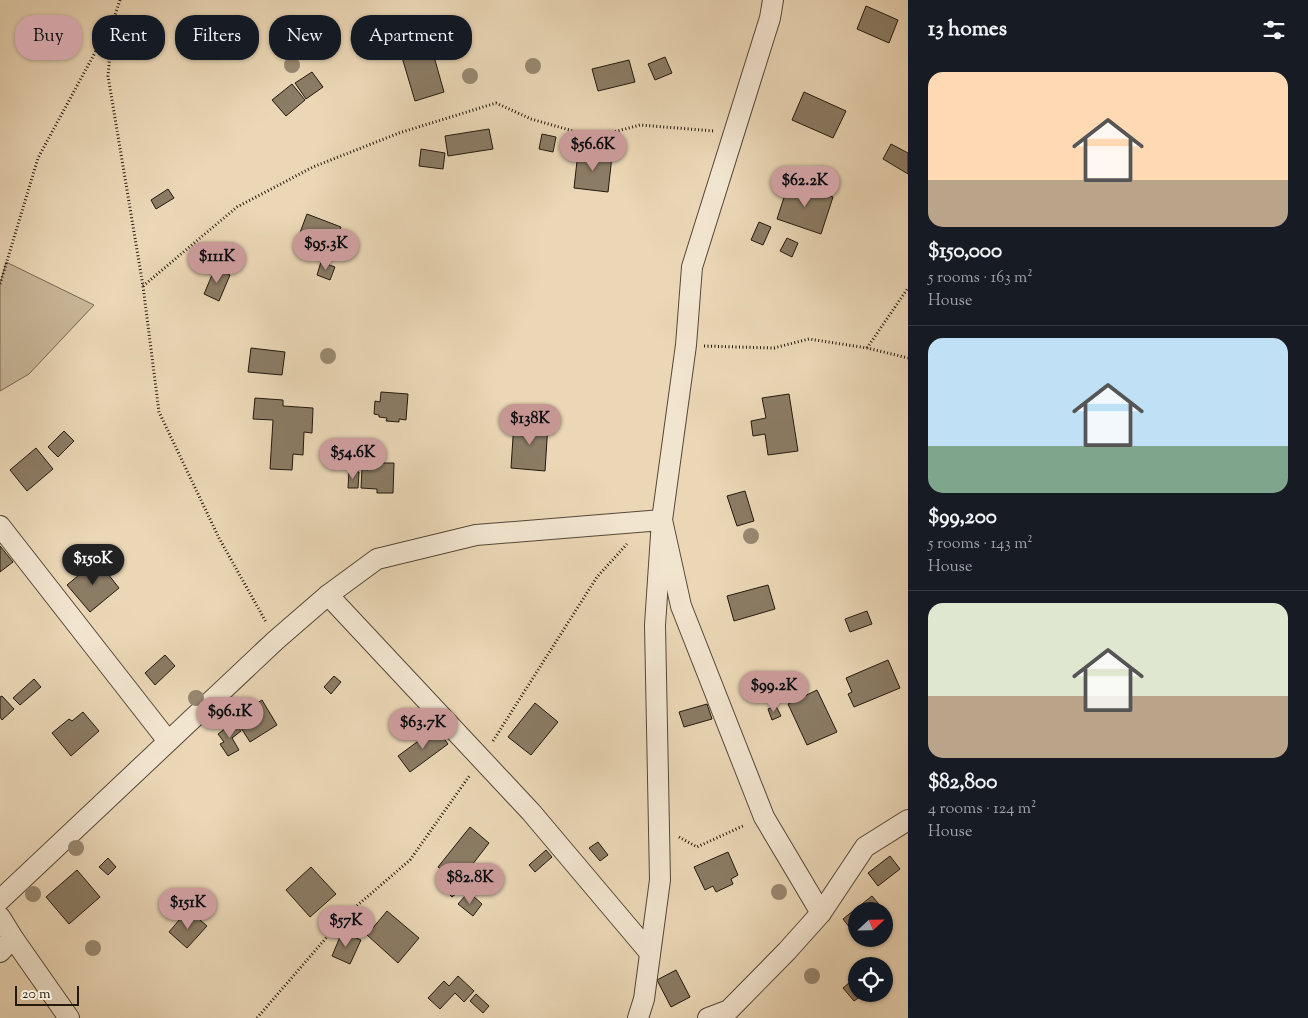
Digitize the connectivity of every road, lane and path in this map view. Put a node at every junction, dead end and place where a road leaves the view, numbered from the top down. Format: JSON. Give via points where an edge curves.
{"nodes":[{"id":1,"x":120,"y":0,"type":"edge"},
{"id":2,"x":773,"y":0,"type":"edge"},
{"id":3,"x":114,"y":15,"type":"edge"},
{"id":4,"x":92,"y":57,"type":"edge"},
{"id":5,"x":109,"y":60,"type":"edge"},
{"id":6,"x":734,"y":132,"type":"junction"},
{"id":7,"x":0,"y":284,"type":"edge"},
{"id":8,"x":143,"y":286,"type":"junction"},
{"id":9,"x":908,"y":288,"type":"edge"},
{"id":10,"x":686,"y":345,"type":"junction"},
{"id":11,"x":867,"y":348,"type":"junction"},
{"id":12,"x":908,"y":358,"type":"edge"},
{"id":13,"x":655,"y":521,"type":"junction"},
{"id":14,"x":0,"y":526,"type":"edge"},
{"id":15,"x":328,"y":595,"type":"junction"},
{"id":16,"x":276,"y":640,"type":"junction"},
{"id":17,"x":168,"y":741,"type":"junction"},
{"id":18,"x":481,"y":759,"type":"junction"},
{"id":19,"x":764,"y":817,"type":"junction"},
{"id":20,"x":658,"y":826,"type":"junction"},
{"id":21,"x":905,"y":828,"type":"edge"},
{"id":22,"x":0,"y":900,"type":"edge"},
{"id":23,"x":821,"y":913,"type":"junction"},
{"id":24,"x":0,"y":917,"type":"edge"},
{"id":25,"x":6,"y":945,"type":"edge"},
{"id":26,"x":650,"y":953,"type":"junction"},
{"id":27,"x":69,"y":1018,"type":"edge"},
{"id":28,"x":257,"y":1018,"type":"edge"},
{"id":29,"x":638,"y":1018,"type":"edge"},
{"id":30,"x":708,"y":1018,"type":"edge"}],
"edges":[{"from":1,"to":3,"type":"path"},
{"from":2,"to":6,"type":"street"},
{"from":4,"to":7,"type":"path","via":[[38,158]]},
{"from":5,"to":8,"type":"path","via":[[108,76]]},
{"from":6,"to":8,"type":"path","via":[[640,125],[594,137],[531,119],[496,103],[399,134],[313,167],[237,207]]},
{"from":6,"to":10,"type":"street","via":[[692,268]]},
{"from":8,"to":16,"type":"path","via":[[159,412],[219,538]]},
{"from":9,"to":11,"type":"path"},
{"from":10,"to":11,"type":"path","via":[[774,348],[809,339]]},
{"from":10,"to":13,"type":"street"},
{"from":11,"to":12,"type":"path"},
{"from":13,"to":15,"type":"street","via":[[476,536],[377,559]]},
{"from":13,"to":18,"type":"path","via":[[597,577]]},
{"from":13,"to":19,"type":"street","via":[[681,606]]},
{"from":13,"to":20,"type":"street"},
{"from":14,"to":17,"type":"street"},
{"from":15,"to":16,"type":"street"},
{"from":15,"to":18,"type":"street"},
{"from":16,"to":17,"type":"street"},
{"from":17,"to":22,"type":"street"},
{"from":18,"to":26,"type":"street","via":[[531,812]]},
{"from":18,"to":28,"type":"path","via":[[410,860],[345,916]]},
{"from":19,"to":20,"type":"path","via":[[697,847]]},
{"from":19,"to":23,"type":"street"},
{"from":20,"to":26,"type":"street","via":[[660,880]]},
{"from":21,"to":23,"type":"street","via":[[865,847]]},
{"from":23,"to":30,"type":"street","via":[[729,1010]]},
{"from":24,"to":25,"type":"street"},
{"from":25,"to":27,"type":"street"},
{"from":26,"to":29,"type":"street"}]}
